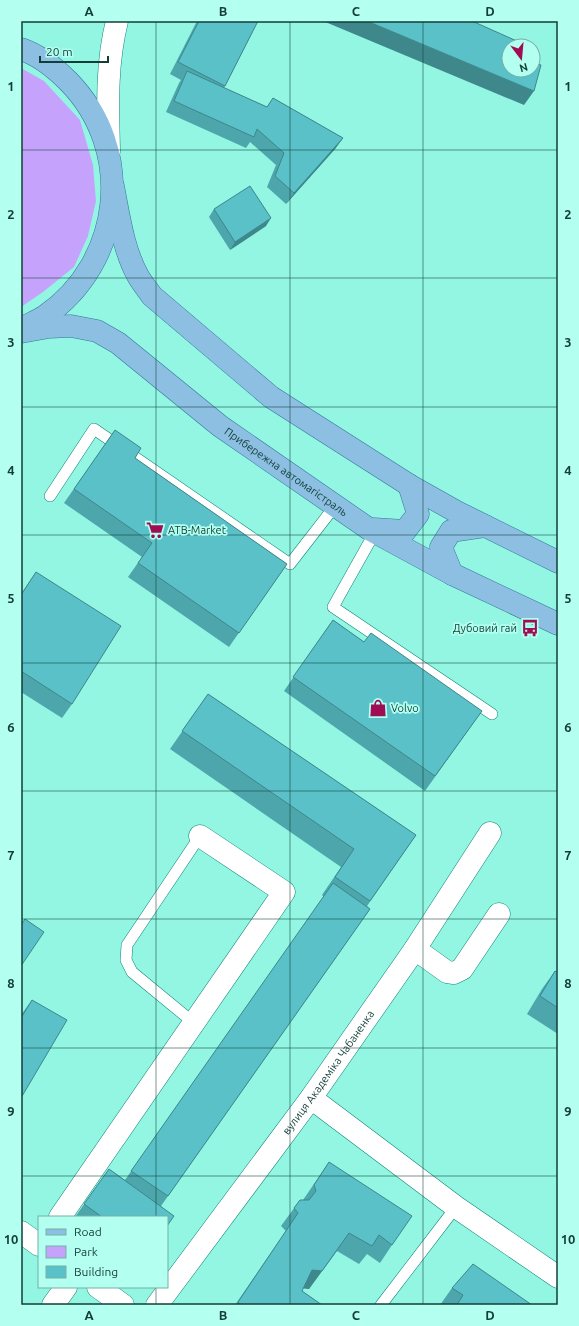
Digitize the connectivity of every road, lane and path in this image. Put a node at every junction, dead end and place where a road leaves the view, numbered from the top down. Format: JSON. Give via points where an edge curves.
{"nodes":[{"id":1,"x":117,"y":21,"type":"edge"},
{"id":2,"x":21,"y":49,"type":"edge"},
{"id":3,"x":108,"y":152,"type":"junction"},
{"id":4,"x":113,"y":186,"type":"junction"},
{"id":5,"x":21,"y":328,"type":"edge"},
{"id":6,"x":21,"y":332,"type":"edge"},
{"id":7,"x":409,"y":485,"type":"junction"},
{"id":8,"x":50,"y":496,"type":"dead end"},
{"id":9,"x":335,"y":506,"type":"junction"},
{"id":10,"x":486,"y":526,"type":"junction"},
{"id":11,"x":372,"y":531,"type":"junction"},
{"id":12,"x":558,"y":562,"type":"edge"},
{"id":13,"x":452,"y":574,"type":"junction"},
{"id":14,"x":558,"y":624,"type":"edge"},
{"id":15,"x":492,"y":714,"type":"dead end"},
{"id":16,"x":490,"y":833,"type":"dead end"},
{"id":17,"x":200,"y":836,"type":"joint"},
{"id":18,"x":499,"y":914,"type":"dead end"},
{"id":19,"x":415,"y":949,"type":"junction"},
{"id":20,"x":194,"y":1023,"type":"junction"},
{"id":21,"x":311,"y":1098,"type":"junction"},
{"id":22,"x":456,"y":1208,"type":"junction"},
{"id":23,"x":61,"y":1216,"type":"edge"},
{"id":24,"x":21,"y":1232,"type":"edge"},
{"id":25,"x":38,"y":1244,"type":"edge"},
{"id":26,"x":558,"y":1277,"type":"edge"},
{"id":27,"x":65,"y":1288,"type":"edge"},
{"id":28,"x":99,"y":1288,"type":"edge"},
{"id":29,"x":53,"y":1305,"type":"edge"},
{"id":30,"x":123,"y":1305,"type":"edge"},
{"id":31,"x":157,"y":1305,"type":"edge"},
{"id":32,"x":381,"y":1305,"type":"edge"}],
"edges":[{"from":1,"to":3,"type":"street","via":[[111,44],[108,75]]},
{"from":2,"to":3,"type":"main road","via":[[55,68],[79,92],[97,120]]},
{"from":3,"to":4,"type":"main road"},
{"from":4,"to":5,"type":"main road","via":[[109,224],[95,260],[73,292],[44,317]]},
{"from":4,"to":7,"type":"main road","via":[[128,252],[138,275],[152,296],[271,397]]},
{"from":6,"to":9,"type":"main road","name":"Прибережна автомагістраль","via":[[71,326],[97,331],[118,343],[220,426]]},
{"from":7,"to":10,"type":"main road"},
{"from":7,"to":11,"type":"main road","via":[[418,514],[405,531]]},
{"from":8,"to":9,"type":"lane","via":[[94,428],[290,564]]},
{"from":9,"to":11,"type":"main road","name":"Прибережна автомагістраль"},
{"from":10,"to":12,"type":"main road"},
{"from":10,"to":13,"type":"main road","via":[[451,531],[441,547]]},
{"from":11,"to":13,"type":"main road","name":"Прибережна автомагістраль"},
{"from":11,"to":15,"type":"lane","via":[[333,607]]},
{"from":13,"to":14,"type":"main road","name":"Прибережна автомагістраль"},
{"from":16,"to":19,"type":"street","name":"вулиця Академіка Чабаненка"},
{"from":17,"to":20,"type":"lane","via":[[127,945],[126,960],[132,972]]},
{"from":17,"to":20,"type":"street","via":[[284,892]]},
{"from":18,"to":19,"type":"street","via":[[462,969],[454,973],[447,972]]},
{"from":19,"to":21,"type":"street","name":"вулиця Академіка Чабаненка"},
{"from":20,"to":23,"type":"street"},
{"from":21,"to":22,"type":"street"},
{"from":21,"to":31,"type":"street","name":"вулиця Академіка Чабаненка"},
{"from":22,"to":26,"type":"street"},
{"from":22,"to":32,"type":"lane"},
{"from":24,"to":25,"type":"street"},
{"from":27,"to":29,"type":"street"},
{"from":28,"to":30,"type":"street"}]}
